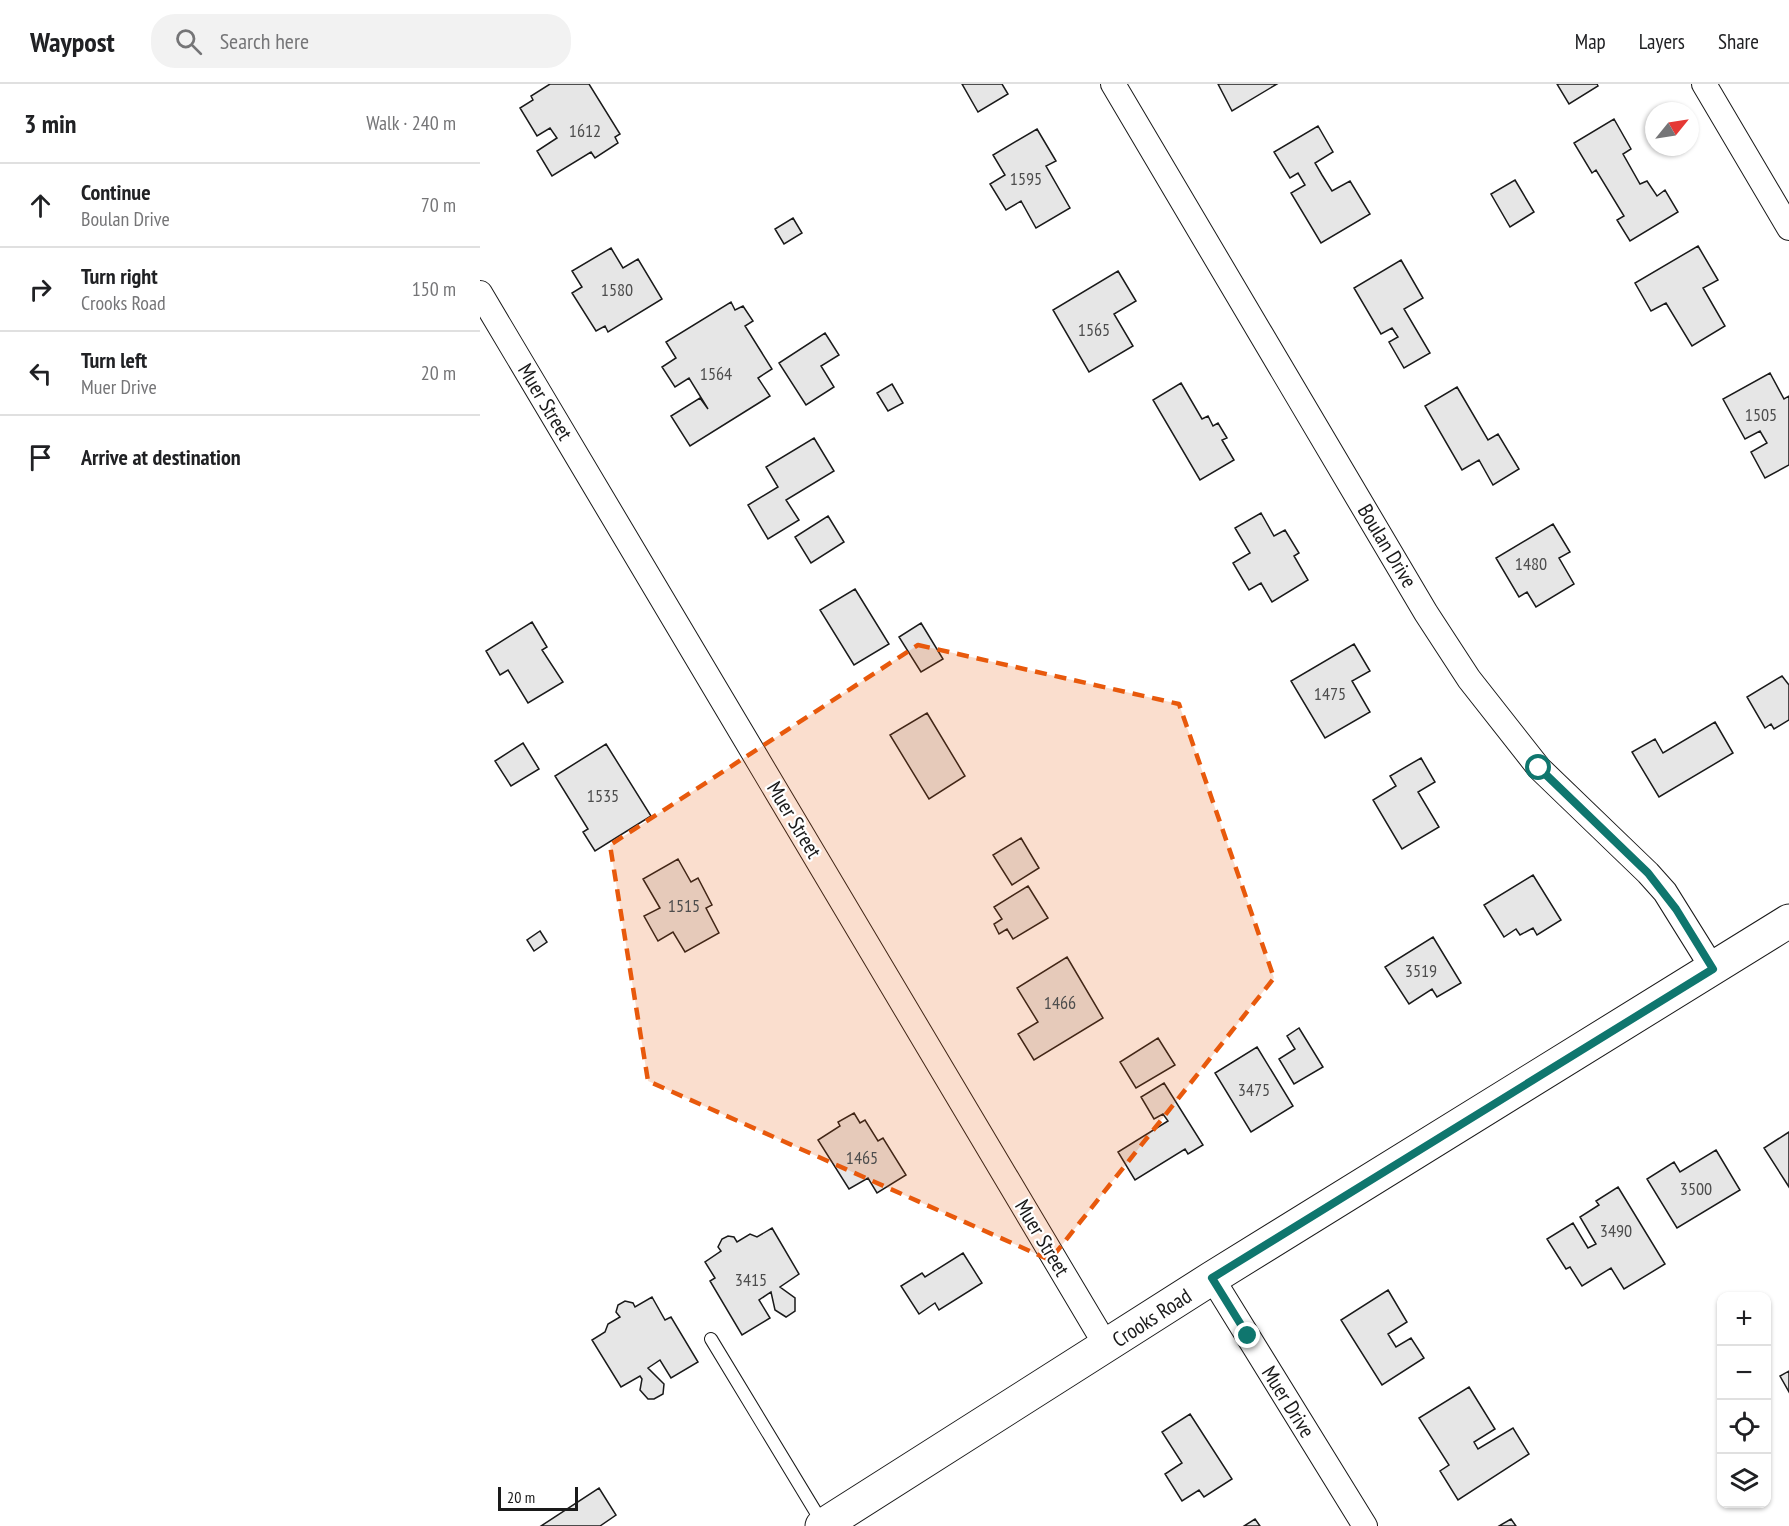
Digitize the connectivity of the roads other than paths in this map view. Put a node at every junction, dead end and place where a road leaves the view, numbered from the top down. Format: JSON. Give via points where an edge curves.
{"nodes":[{"id":1,"x":1113,"y":84,"type":"edge"},
{"id":2,"x":1704,"y":84,"type":"edge"},
{"id":3,"x":1789,"y":228,"type":"edge"},
{"id":4,"x":480,"y":293,"type":"edge"},
{"id":5,"x":1789,"y":921,"type":"edge"},
{"id":6,"x":1713,"y":969,"type":"junction"},
{"id":7,"x":1212,"y":1278,"type":"junction"},
{"id":8,"x":711,"y":1339,"type":"dead end"},
{"id":9,"x":1107,"y":1347,"type":"junction"},
{"id":10,"x":823,"y":1525,"type":"edge"},
{"id":11,"x":1365,"y":1526,"type":"edge"}],
"edges":[{"from":1,"to":6,"type":"street","name":"Boulan Drive","via":[[1420,603],[1469,679],[1539,768],[1648,873],[1676,909]]},
{"from":2,"to":3,"type":"street"},
{"from":4,"to":9,"type":"street","name":"Muer Street"},
{"from":5,"to":6,"type":"main road","name":"Crooks Road"},
{"from":6,"to":7,"type":"main road","name":"Crooks Road"},
{"from":7,"to":9,"type":"main road","name":"Crooks Road"},
{"from":7,"to":11,"type":"street","name":"Muer Drive"},
{"from":8,"to":10,"type":"lane"},
{"from":9,"to":10,"type":"main road","name":"Crooks Road"}]}
